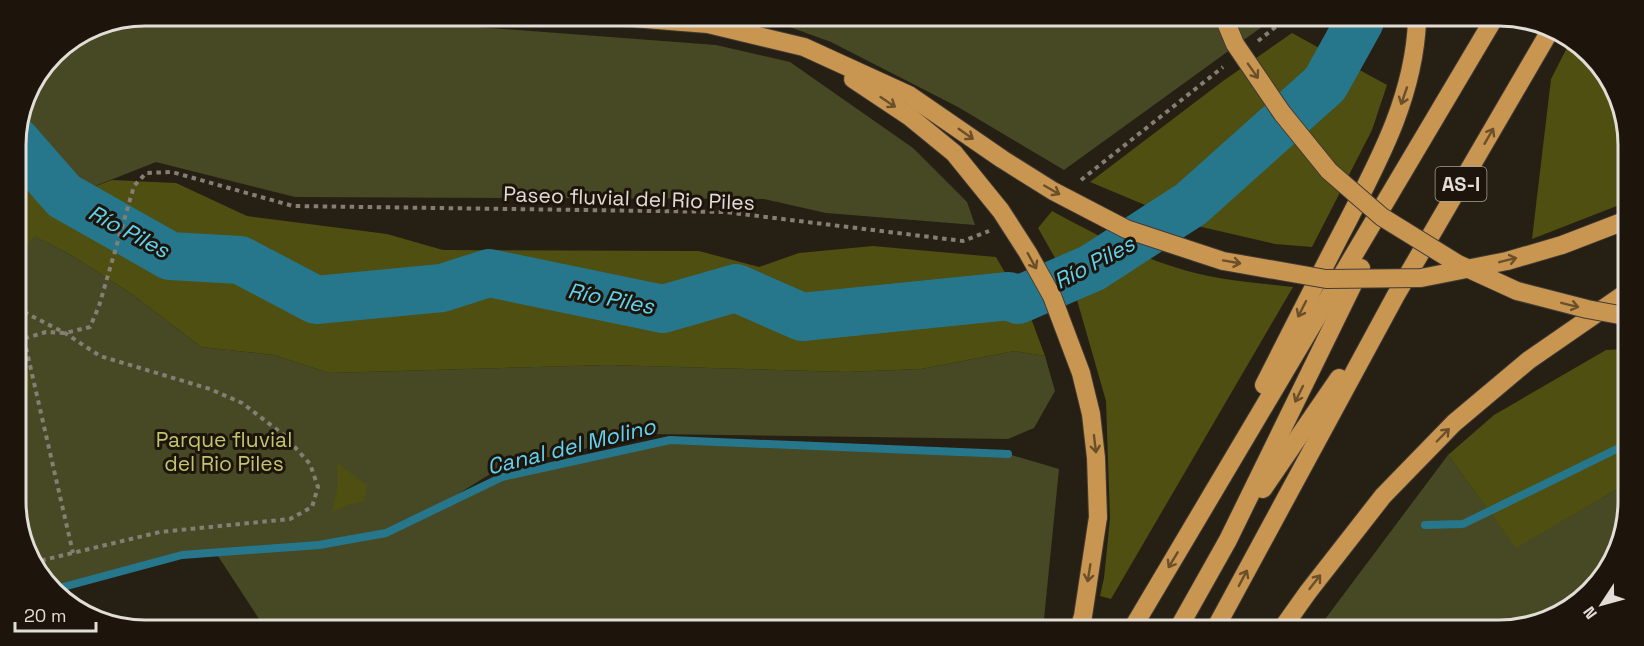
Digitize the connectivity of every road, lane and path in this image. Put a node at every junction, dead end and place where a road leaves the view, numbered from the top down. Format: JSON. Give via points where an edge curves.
{"nodes":[{"id":1,"x":716,"y":26,"type":"edge"},
{"id":2,"x":1228,"y":26,"type":"edge"},
{"id":3,"x":1276,"y":26,"type":"edge"},
{"id":4,"x":1490,"y":26,"type":"edge"},
{"id":5,"x":1416,"y":30,"type":"edge"},
{"id":6,"x":1547,"y":36,"type":"edge"},
{"id":7,"x":1255,"y":42,"type":"dead end"},
{"id":8,"x":804,"y":47,"type":"junction"},
{"id":9,"x":1228,"y":64,"type":"dead end"},
{"id":10,"x":1426,"y":134,"type":"junction"},
{"id":11,"x":1077,"y":183,"type":"dead end"},
{"id":12,"x":1618,"y":223,"type":"edge"},
{"id":13,"x":993,"y":230,"type":"dead end"},
{"id":14,"x":1396,"y":296,"type":"junction"},
{"id":15,"x":1618,"y":299,"type":"edge"},
{"id":16,"x":26,"y":313,"type":"edge"},
{"id":17,"x":1618,"y":315,"type":"edge"},
{"id":18,"x":65,"y":333,"type":"junction"},
{"id":19,"x":26,"y":338,"type":"edge"},
{"id":20,"x":26,"y":348,"type":"edge"},
{"id":21,"x":1202,"y":509,"type":"junction"},
{"id":22,"x":1228,"y":540,"type":"junction"},
{"id":23,"x":73,"y":553,"type":"junction"},
{"id":24,"x":42,"y":560,"type":"edge"},
{"id":25,"x":1082,"y":620,"type":"edge"},
{"id":26,"x":1137,"y":620,"type":"edge"},
{"id":27,"x":1183,"y":620,"type":"edge"},
{"id":28,"x":1220,"y":620,"type":"edge"},
{"id":29,"x":1288,"y":620,"type":"edge"}],
"edges":[{"from":1,"to":8,"type":"highway"},
{"from":2,"to":17,"type":"highway","one_way":true,"bridge":true,"via":[[1235,44],[1282,113],[1322,163],[1382,217],[1458,264],[1517,291]]},
{"from":3,"to":7,"type":"path"},
{"from":4,"to":10,"type":"highway"},
{"from":5,"to":21,"type":"highway","one_way":true,"via":[[1407,87],[1386,147]]},
{"from":14,"to":6,"type":"highway","number":"AS-I","one_way":true},
{"from":8,"to":12,"type":"highway","one_way":true,"bridge":true,"via":[[909,95],[1053,191],[1126,229],[1223,261],[1326,279],[1421,278],[1518,258]]},
{"from":8,"to":25,"type":"highway","one_way":true,"bridge":true,"via":[[910,117],[954,153],[1001,211],[1052,296],[1081,373],[1096,458],[1098,517]]},
{"from":9,"to":11,"type":"path"},
{"from":10,"to":21,"type":"highway"},
{"from":10,"to":22,"type":"highway","one_way":true},
{"from":13,"to":18,"type":"path","name":"Paseo fluvial del Rio Piles","via":[[963,241],[725,212],[293,206],[172,172],[146,173],[134,186],[90,327]]},
{"from":14,"to":22,"type":"highway"},
{"from":28,"to":14,"type":"highway","one_way":true},
{"from":29,"to":15,"type":"highway","one_way":true,"via":[[1383,496],[1454,423],[1529,360]]},
{"from":16,"to":18,"type":"path"},
{"from":18,"to":19,"type":"path","name":"Paseo fluvial del Rio Piles","via":[[46,332]]},
{"from":18,"to":23,"type":"path","via":[[100,356],[243,403],[284,435],[310,464],[318,487],[312,507],[290,519],[160,532]]},
{"from":20,"to":23,"type":"path"},
{"from":21,"to":26,"type":"highway","one_way":true},
{"from":22,"to":27,"type":"highway"},
{"from":23,"to":24,"type":"path"}]}
